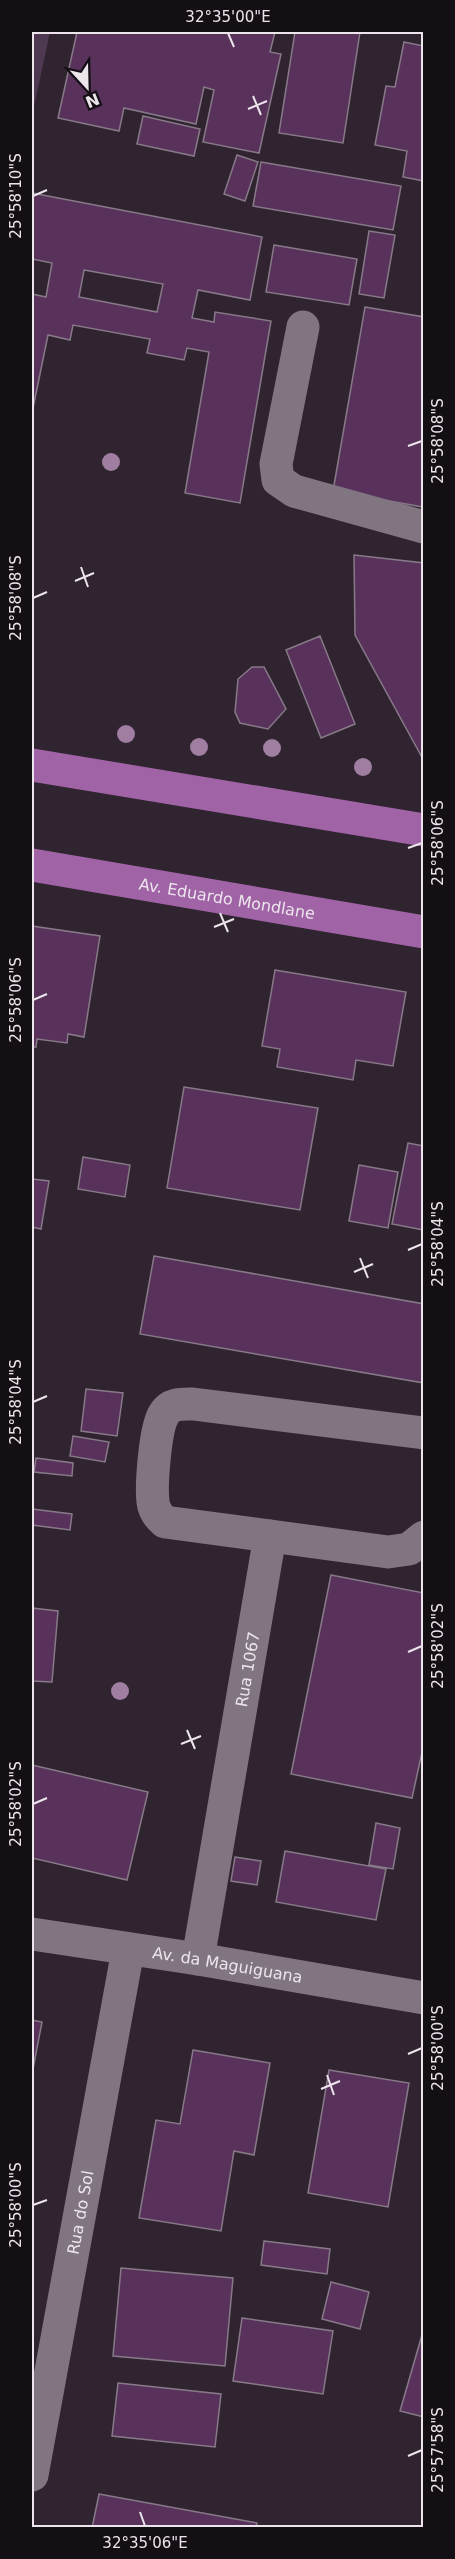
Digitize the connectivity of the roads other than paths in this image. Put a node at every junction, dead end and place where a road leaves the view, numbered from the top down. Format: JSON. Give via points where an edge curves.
{"nodes":[{"id":1,"x":303,"y":327,"type":"dead end"},
{"id":2,"x":423,"y":527,"type":"edge"},
{"id":3,"x":32,"y":765,"type":"edge"},
{"id":4,"x":423,"y":830,"type":"edge"},
{"id":5,"x":32,"y":865,"type":"edge"},
{"id":6,"x":423,"y":932,"type":"edge"},
{"id":7,"x":423,"y":1432,"type":"edge"},
{"id":8,"x":270,"y":1536,"type":"junction"},
{"id":9,"x":423,"y":1537,"type":"edge"},
{"id":10,"x":32,"y":1934,"type":"edge"},
{"id":11,"x":128,"y":1950,"type":"junction"},
{"id":12,"x":198,"y":1959,"type":"junction"},
{"id":13,"x":423,"y":1998,"type":"edge"},
{"id":14,"x":32,"y":2475,"type":"edge"}],
"edges":[{"from":1,"to":2,"type":"street","via":[[276,464],[278,480],[294,491]]},
{"from":3,"to":4,"type":"main road"},
{"from":5,"to":6,"type":"main road","name":"Av. Eduardo Mondlane"},
{"from":7,"to":8,"type":"street","via":[[193,1404],[176,1404],[164,1412],[157,1432],[153,1504],[158,1516],[165,1522]]},
{"from":8,"to":9,"type":"street","via":[[388,1552],[409,1549]]},
{"from":8,"to":12,"type":"street","name":"Rua 1067"},
{"from":10,"to":11,"type":"street","name":"Av. da Maguiguana"},
{"from":11,"to":12,"type":"street","name":"Av. da Maguiguana"},
{"from":11,"to":14,"type":"street","name":"Rua do Sol"},
{"from":12,"to":13,"type":"street","name":"Av. da Maguiguana"}]}
